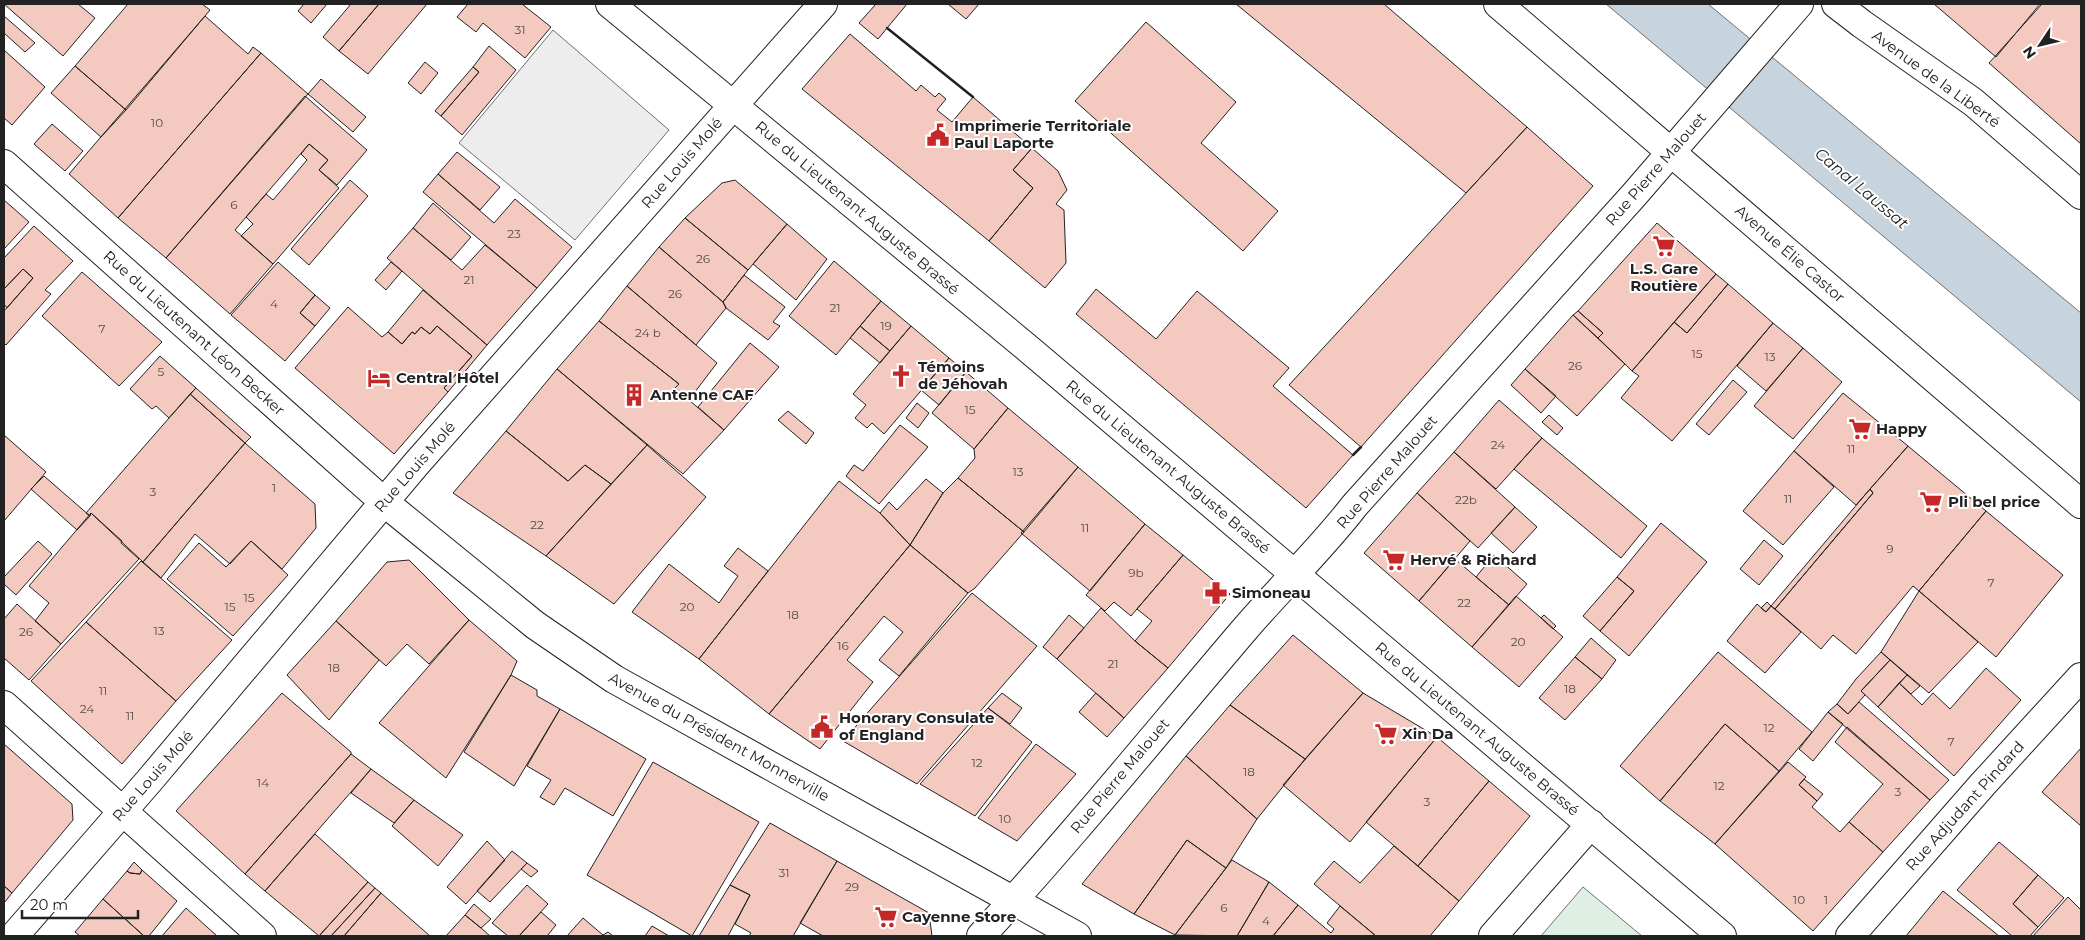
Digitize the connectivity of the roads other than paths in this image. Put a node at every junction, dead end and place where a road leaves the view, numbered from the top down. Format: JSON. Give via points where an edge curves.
{"nodes":[{"id":1,"x":610,"y":4,"type":"edge"},
{"id":2,"x":823,"y":4,"type":"edge"},
{"id":3,"x":1498,"y":4,"type":"edge"},
{"id":4,"x":1836,"y":4,"type":"edge"},
{"id":5,"x":1797,"y":6,"type":"edge"},
{"id":6,"x":733,"y":105,"type":"junction"},
{"id":7,"x":1672,"y":152,"type":"junction"},
{"id":8,"x":4,"y":164,"type":"edge"},
{"id":9,"x":2081,"y":195,"type":"edge"},
{"id":10,"x":384,"y":502,"type":"junction"},
{"id":11,"x":2081,"y":504,"type":"edge"},
{"id":12,"x":1294,"y":575,"type":"junction"},
{"id":13,"x":2081,"y":677,"type":"edge"},
{"id":14,"x":4,"y":705,"type":"edge"},
{"id":15,"x":122,"y":811,"type":"junction"},
{"id":16,"x":1591,"y":824,"type":"junction"},
{"id":17,"x":1014,"y":900,"type":"junction"},
{"id":18,"x":14,"y":936,"type":"edge"},
{"id":19,"x":262,"y":936,"type":"edge"},
{"id":20,"x":981,"y":936,"type":"edge"},
{"id":21,"x":1077,"y":936,"type":"edge"},
{"id":22,"x":1494,"y":936,"type":"edge"},
{"id":23,"x":1722,"y":936,"type":"edge"},
{"id":24,"x":1850,"y":936,"type":"edge"}],
"edges":[{"from":1,"to":6,"type":"street","name":"Rue du Lieutenant Auguste Brassé"},
{"from":2,"to":6,"type":"street","name":"Rue Louis Molé"},
{"from":3,"to":7,"type":"street","name":"Avenue Élie Castor"},
{"from":4,"to":9,"type":"street","name":"Avenue de la Liberté","via":[[1973,102]]},
{"from":5,"to":7,"type":"street","name":"Rue Pierre Malouet"},
{"from":6,"to":10,"type":"street","name":"Rue Louis Molé"},
{"from":6,"to":12,"type":"street","name":"Rue du Lieutenant Auguste Brassé","via":[[1025,346]]},
{"from":7,"to":11,"type":"street","name":"Avenue Élie Castor"},
{"from":7,"to":12,"type":"street","name":"Rue Pierre Malouet"},
{"from":8,"to":10,"type":"street","name":"Rue du Lieutenant Léon Becker"},
{"from":10,"to":15,"type":"street","name":"Rue Louis Molé"},
{"from":10,"to":17,"type":"street","name":"Avenue du Président Monnerville","via":[[535,625],[614,679]]},
{"from":12,"to":16,"type":"street","name":"Rue du Lieutenant Auguste Brassé"},
{"from":12,"to":17,"type":"street","name":"Rue Pierre Malouet"},
{"from":13,"to":24,"type":"street","name":"Rue Adjudant Pindard"},
{"from":14,"to":15,"type":"street"},
{"from":15,"to":18,"type":"street","name":"Rue Louis Molé"},
{"from":15,"to":19,"type":"street"},
{"from":16,"to":22,"type":"street"},
{"from":16,"to":23,"type":"street","name":"Rue du Lieutenant Auguste Brassé"},
{"from":17,"to":20,"type":"street","name":"Rue Pierre Malouet"},
{"from":17,"to":21,"type":"street","name":"Avenue du Président Monnerville"}]}
